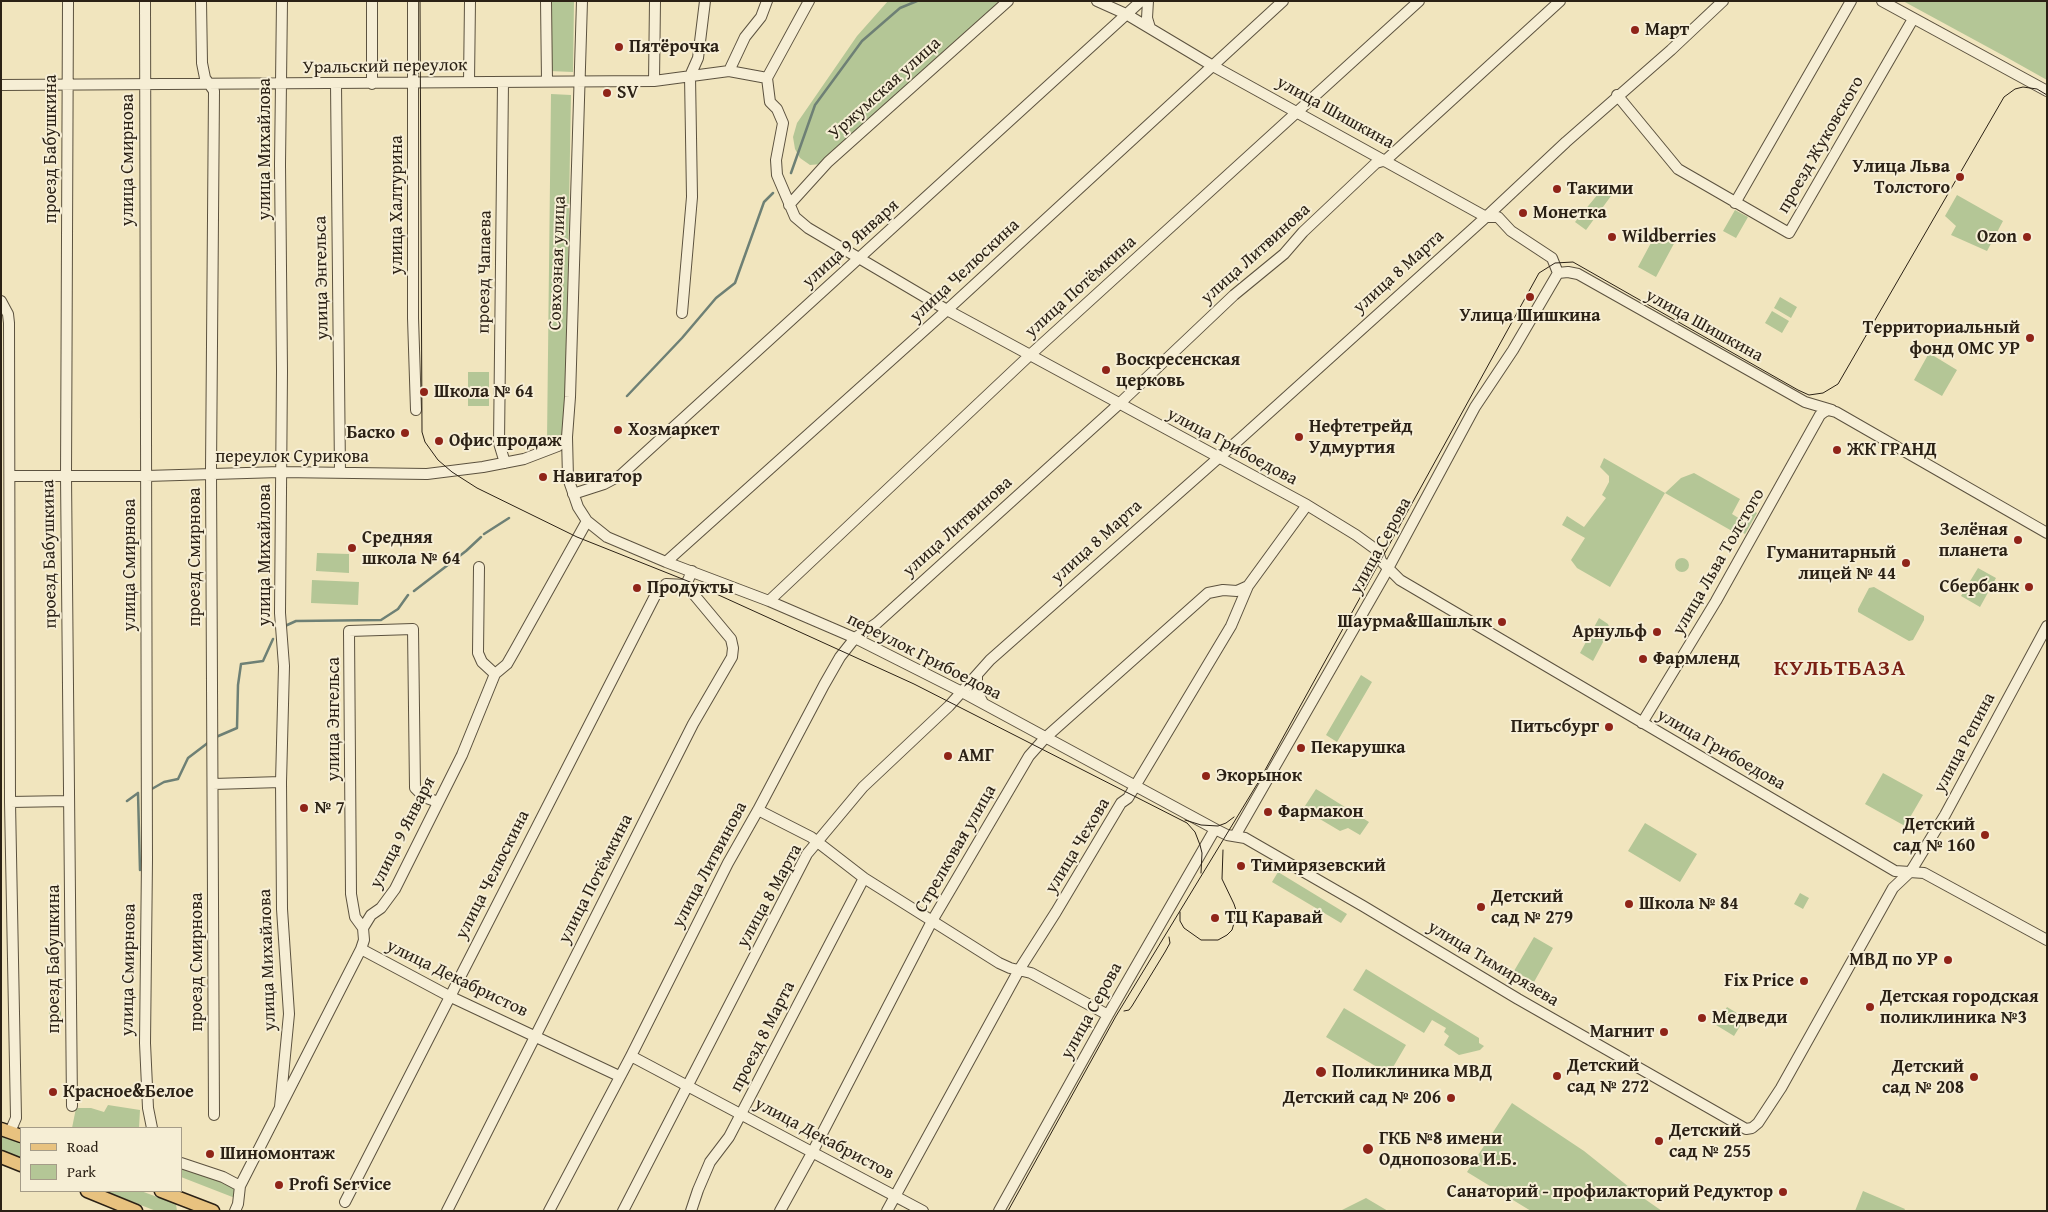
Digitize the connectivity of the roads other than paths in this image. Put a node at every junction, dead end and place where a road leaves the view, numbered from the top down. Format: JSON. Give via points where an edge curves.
{"nodes":[{"id":1,"x":68,"y":1,"type":"edge"},
{"id":2,"x":145,"y":1,"type":"edge"},
{"id":3,"x":201,"y":1,"type":"edge"},
{"id":4,"x":282,"y":1,"type":"edge"},
{"id":5,"x":372,"y":1,"type":"edge"},
{"id":6,"x":413,"y":1,"type":"edge"},
{"id":7,"x":470,"y":1,"type":"edge"},
{"id":8,"x":546,"y":1,"type":"edge"},
{"id":9,"x":582,"y":1,"type":"edge"},
{"id":10,"x":656,"y":1,"type":"edge"},
{"id":11,"x":705,"y":1,"type":"edge"},
{"id":12,"x":767,"y":1,"type":"edge"},
{"id":13,"x":809,"y":1,"type":"edge"},
{"id":14,"x":1008,"y":1,"type":"edge"},
{"id":15,"x":1097,"y":1,"type":"edge"},
{"id":16,"x":1141,"y":1,"type":"edge"},
{"id":17,"x":1148,"y":1,"type":"edge"},
{"id":18,"x":1284,"y":1,"type":"edge"},
{"id":19,"x":1420,"y":1,"type":"edge"},
{"id":20,"x":1560,"y":1,"type":"edge"},
{"id":21,"x":1723,"y":1,"type":"edge"},
{"id":22,"x":1851,"y":1,"type":"edge"},
{"id":23,"x":1882,"y":1,"type":"edge"},
{"id":24,"x":1126,"y":14,"type":"junction"},
{"id":25,"x":1914,"y":19,"type":"junction"},
{"id":26,"x":1150,"y":28,"type":"junction"},
{"id":27,"x":1213,"y":66,"type":"junction"},
{"id":28,"x":729,"y":71,"type":"junction"},
{"id":29,"x":690,"y":76,"type":"junction"},
{"id":30,"x":767,"y":78,"type":"junction"},
{"id":31,"x":547,"y":81,"type":"junction"},
{"id":32,"x":579,"y":81,"type":"junction"},
{"id":33,"x":654,"y":81,"type":"junction"},
{"id":34,"x":414,"y":82,"type":"junction"},
{"id":35,"x":469,"y":82,"type":"junction"},
{"id":36,"x":503,"y":82,"type":"junction"},
{"id":37,"x":145,"y":84,"type":"junction"},
{"id":38,"x":210,"y":84,"type":"junction"},
{"id":39,"x":282,"y":84,"type":"junction"},
{"id":40,"x":336,"y":84,"type":"junction"},
{"id":41,"x":372,"y":84,"type":"junction"},
{"id":42,"x":1,"y":85,"type":"edge"},
{"id":43,"x":68,"y":85,"type":"junction"},
{"id":44,"x":2047,"y":91,"type":"edge"},
{"id":45,"x":1618,"y":95,"type":"junction"},
{"id":46,"x":1298,"y":112,"type":"junction"},
{"id":47,"x":1386,"y":160,"type":"junction"},
{"id":48,"x":1734,"y":202,"type":"junction"},
{"id":49,"x":789,"y":205,"type":"junction"},
{"id":50,"x":1486,"y":217,"type":"junction"},
{"id":51,"x":859,"y":260,"type":"junction"},
{"id":52,"x":1558,"y":273,"type":"junction"},
{"id":53,"x":1,"y":301,"type":"edge"},
{"id":54,"x":947,"y":310,"type":"junction"},
{"id":55,"x":682,"y":313,"type":"dead end"},
{"id":56,"x":1030,"y":355,"type":"junction"},
{"id":57,"x":1119,"y":404,"type":"junction"},
{"id":58,"x":416,"y":410,"type":"dead end"},
{"id":59,"x":1833,"y":411,"type":"junction"},
{"id":60,"x":567,"y":437,"type":"junction"},
{"id":61,"x":1218,"y":456,"type":"junction"},
{"id":62,"x":505,"y":463,"type":"junction"},
{"id":63,"x":280,"y":472,"type":"junction"},
{"id":64,"x":340,"y":472,"type":"junction"},
{"id":65,"x":211,"y":474,"type":"junction"},
{"id":66,"x":10,"y":476,"type":"junction"},
{"id":67,"x":66,"y":476,"type":"junction"},
{"id":68,"x":146,"y":476,"type":"junction"},
{"id":69,"x":573,"y":494,"type":"junction"},
{"id":70,"x":1307,"y":505,"type":"junction"},
{"id":71,"x":587,"y":521,"type":"junction"},
{"id":72,"x":2047,"y":533,"type":"edge"},
{"id":73,"x":666,"y":562,"type":"junction"},
{"id":74,"x":479,"y":567,"type":"dead end"},
{"id":75,"x":1389,"y":567,"type":"junction"},
{"id":76,"x":692,"y":571,"type":"junction"},
{"id":77,"x":686,"y":584,"type":"junction"},
{"id":78,"x":1248,"y":586,"type":"junction"},
{"id":79,"x":769,"y":601,"type":"junction"},
{"id":80,"x":2047,"y":626,"type":"edge"},
{"id":81,"x":855,"y":638,"type":"junction"},
{"id":82,"x":495,"y":674,"type":"junction"},
{"id":83,"x":974,"y":678,"type":"junction"},
{"id":84,"x":945,"y":684,"type":"junction"},
{"id":85,"x":962,"y":692,"type":"junction"},
{"id":86,"x":983,"y":704,"type":"junction"},
{"id":87,"x":1642,"y":723,"type":"junction"},
{"id":88,"x":1045,"y":738,"type":"junction"},
{"id":89,"x":281,"y":782,"type":"junction"},
{"id":90,"x":213,"y":784,"type":"junction"},
{"id":91,"x":1135,"y":786,"type":"junction"},
{"id":92,"x":69,"y":801,"type":"junction"},
{"id":93,"x":10,"y":802,"type":"junction"},
{"id":94,"x":438,"y":802,"type":"junction"},
{"id":95,"x":758,"y":810,"type":"junction"},
{"id":96,"x":1215,"y":830,"type":"junction"},
{"id":97,"x":1235,"y":836,"type":"junction"},
{"id":98,"x":818,"y":844,"type":"junction"},
{"id":99,"x":1911,"y":871,"type":"junction"},
{"id":100,"x":864,"y":878,"type":"junction"},
{"id":101,"x":932,"y":922,"type":"junction"},
{"id":102,"x":363,"y":928,"type":"junction"},
{"id":103,"x":2047,"y":940,"type":"edge"},
{"id":104,"x":361,"y":949,"type":"junction"},
{"id":105,"x":1019,"y":970,"type":"junction"},
{"id":106,"x":449,"y":996,"type":"junction"},
{"id":107,"x":1108,"y":1015,"type":"junction"},
{"id":108,"x":534,"y":1036,"type":"junction"},
{"id":109,"x":631,"y":1056,"type":"junction"},
{"id":110,"x":619,"y":1076,"type":"junction"},
{"id":111,"x":689,"y":1085,"type":"junction"},
{"id":112,"x":72,"y":1106,"type":"dead end"},
{"id":113,"x":280,"y":1107,"type":"junction"},
{"id":114,"x":742,"y":1113,"type":"junction"},
{"id":115,"x":214,"y":1116,"type":"dead end"},
{"id":116,"x":152,"y":1127,"type":"edge"},
{"id":117,"x":1752,"y":1128,"type":"joint"},
{"id":118,"x":11,"y":1132,"type":"edge"},
{"id":119,"x":812,"y":1153,"type":"junction"},
{"id":120,"x":1,"y":1157,"type":"edge"},
{"id":121,"x":182,"y":1163,"type":"edge"},
{"id":122,"x":20,"y":1165,"type":"edge"},
{"id":123,"x":240,"y":1186,"type":"junction"},
{"id":124,"x":89,"y":1192,"type":"edge"},
{"id":125,"x":163,"y":1192,"type":"edge"},
{"id":126,"x":895,"y":1196,"type":"junction"},
{"id":127,"x":344,"y":1202,"type":"dead end"},
{"id":128,"x":187,"y":1206,"type":"edge"},
{"id":129,"x":136,"y":1211,"type":"edge"},
{"id":130,"x":213,"y":1211,"type":"edge"},
{"id":131,"x":234,"y":1211,"type":"edge"},
{"id":132,"x":447,"y":1211,"type":"edge"},
{"id":133,"x":549,"y":1211,"type":"edge"},
{"id":134,"x":623,"y":1211,"type":"edge"},
{"id":135,"x":691,"y":1211,"type":"edge"},
{"id":136,"x":780,"y":1211,"type":"edge"},
{"id":137,"x":887,"y":1211,"type":"edge"},
{"id":138,"x":923,"y":1211,"type":"edge"},
{"id":139,"x":1000,"y":1211,"type":"edge"}],
"edges":[{"from":1,"to":43,"type":"street","name":"проезд Бабушкина"},
{"from":2,"to":37,"type":"street","name":"улица Смирнова"},
{"from":3,"to":38,"type":"street","name":"проезд Смирнова","via":[[202,64]]},
{"from":4,"to":39,"type":"street","name":"улица Михайлова"},
{"from":5,"to":41,"type":"street"},
{"from":6,"to":34,"type":"street","name":"улица Халтурина"},
{"from":7,"to":35,"type":"street"},
{"from":8,"to":31,"type":"street"},
{"from":9,"to":32,"type":"street","name":"Совхозная улица"},
{"from":10,"to":33,"type":"street"},
{"from":11,"to":29,"type":"street","via":[[698,58]]},
{"from":12,"to":28,"type":"street"},
{"from":13,"to":30,"type":"street"},
{"from":14,"to":49,"type":"street","name":"Уржумская улица","via":[[828,162]]},
{"from":15,"to":24,"type":"street","name":"улица Шишкина"},
{"from":16,"to":24,"type":"street","name":"улица 9 Января"},
{"from":17,"to":26,"type":"street"},
{"from":18,"to":27,"type":"street","name":"улица Челюскина"},
{"from":19,"to":46,"type":"street","name":"улица Потёмкина"},
{"from":20,"to":47,"type":"street","name":"улица Литвинова"},
{"from":21,"to":45,"type":"street","name":"улица 8 Марта"},
{"from":22,"to":48,"type":"street"},
{"from":23,"to":25,"type":"street"},
{"from":24,"to":26,"type":"street","name":"улица Шишкина"},
{"from":24,"to":51,"type":"street","name":"улица 9 Января"},
{"from":25,"to":44,"type":"street"},
{"from":25,"to":48,"type":"street","name":"проезд Жуковского","via":[[1790,233]]},
{"from":26,"to":27,"type":"street","name":"улица Шишкина"},
{"from":27,"to":46,"type":"street","name":"улица Шишкина"},
{"from":27,"to":54,"type":"street","name":"улица Челюскина"},
{"from":28,"to":29,"type":"street","name":"Уральский переулок"},
{"from":28,"to":30,"type":"street","name":"Уральский переулок"},
{"from":29,"to":33,"type":"street","name":"Уральский переулок"},
{"from":29,"to":55,"type":"street","via":[[692,197]]},
{"from":30,"to":49,"type":"street","name":"улица Грибоедова","via":[[770,102],[781,115],[783,123],[776,160],[777,175]]},
{"from":31,"to":32,"type":"street","name":"Уральский переулок"},
{"from":31,"to":36,"type":"street","name":"Уральский переулок"},
{"from":32,"to":33,"type":"street","name":"Уральский переулок"},
{"from":32,"to":60,"type":"street","name":"Совхозная улица"},
{"from":34,"to":35,"type":"street","name":"Уральский переулок"},
{"from":34,"to":41,"type":"street","name":"Уральский переулок"},
{"from":34,"to":58,"type":"street","name":"улица Халтурина"},
{"from":35,"to":36,"type":"street","name":"Уральский переулок"},
{"from":36,"to":62,"type":"street","name":"проезд Чапаева","via":[[499,443]]},
{"from":37,"to":38,"type":"street","name":"Уральский переулок"},
{"from":37,"to":43,"type":"street","name":"Уральский переулок"},
{"from":37,"to":68,"type":"street","name":"улица Смирнова"},
{"from":38,"to":39,"type":"street","name":"Уральский переулок"},
{"from":38,"to":65,"type":"street","name":"проезд Смирнова","via":[[214,91]]},
{"from":39,"to":40,"type":"street","name":"Уральский переулок"},
{"from":39,"to":63,"type":"street","name":"улица Михайлова"},
{"from":40,"to":41,"type":"street","name":"Уральский переулок"},
{"from":40,"to":64,"type":"street","name":"улица Энгельса"},
{"from":42,"to":43,"type":"street","name":"Уральский переулок"},
{"from":43,"to":67,"type":"street","name":"проезд Бабушкина"},
{"from":45,"to":48,"type":"street","name":"проезд Жуковского","via":[[1678,169]]},
{"from":45,"to":50,"type":"street","name":"улица 8 Марта"},
{"from":46,"to":47,"type":"street","name":"улица Шишкина"},
{"from":46,"to":56,"type":"street","name":"улица Потёмкина"},
{"from":47,"to":50,"type":"street","name":"улица Шишкина"},
{"from":47,"to":57,"type":"street","name":"улица Литвинова","via":[[1376,163],[1284,254],[1234,295]]},
{"from":49,"to":51,"type":"street","name":"улица Грибоедова","via":[[795,217],[808,228]]},
{"from":50,"to":52,"type":"street","name":"улица Шишкина","via":[[1498,217],[1511,231],[1552,258]]},
{"from":50,"to":61,"type":"street","name":"улица 8 Марта"},
{"from":51,"to":54,"type":"street","name":"улица Грибоедова"},
{"from":51,"to":69,"type":"street","name":"улица 9 Января","via":[[621,475]]},
{"from":52,"to":59,"type":"street","name":"улица Шишкина","via":[[1578,274],[1805,402]]},
{"from":52,"to":75,"type":"street","name":"улица Серова","via":[[1513,350],[1475,406]]},
{"from":53,"to":66,"type":"street","via":[[9,323]]},
{"from":54,"to":56,"type":"street","name":"улица Грибоедова"},
{"from":54,"to":73,"type":"street","name":"улица Челюскина"},
{"from":56,"to":57,"type":"street","name":"улица Грибоедова"},
{"from":56,"to":79,"type":"street","name":"улица Потёмкина"},
{"from":57,"to":61,"type":"street","name":"улица Грибоедова"},
{"from":57,"to":81,"type":"street","name":"улица Литвинова","via":[[876,624]]},
{"from":59,"to":72,"type":"street","name":"улица Шишкина"},
{"from":59,"to":87,"type":"street","name":"улица Льва Толстого","via":[[1820,415],[1716,601]]},
{"from":60,"to":62,"type":"street","name":"переулок Сурикова","via":[[545,452]]},
{"from":60,"to":69,"type":"street","name":"Совхозная улица","via":[[568,478]]},
{"from":61,"to":70,"type":"street","name":"улица Грибоедова"},
{"from":61,"to":83,"type":"street","name":"улица 8 Марта","via":[[990,660]]},
{"from":62,"to":64,"type":"street","name":"переулок Сурикова","via":[[427,474]]},
{"from":63,"to":64,"type":"street","name":"переулок Сурикова"},
{"from":63,"to":65,"type":"street","name":"переулок Сурикова"},
{"from":63,"to":89,"type":"street","name":"улица Михайлова","via":[[280,622],[284,666]]},
{"from":65,"to":68,"type":"street","name":"переулок Сурикова"},
{"from":65,"to":90,"type":"street","name":"проезд Смирнова"},
{"from":66,"to":67,"type":"street","name":"переулок Сурикова"},
{"from":66,"to":93,"type":"street"},
{"from":67,"to":68,"type":"street","name":"переулок Сурикова"},
{"from":67,"to":92,"type":"street","name":"проезд Бабушкина"},
{"from":68,"to":116,"type":"street","name":"улица Смирнова","via":[[144,1043]]},
{"from":69,"to":71,"type":"street","name":"Совхозная улица"},
{"from":70,"to":75,"type":"street","name":"улица Грибоедова","via":[[1378,550],[1381,561]]},
{"from":70,"to":78,"type":"street","name":"улица Чехова"},
{"from":71,"to":73,"type":"street","name":"переулок Грибоедова","via":[[607,536]]},
{"from":71,"to":82,"type":"street","name":"улица 9 Января","via":[[507,664]]},
{"from":73,"to":76,"type":"street","name":"переулок Грибоедова"},
{"from":74,"to":82,"type":"street","via":[[478,653],[482,662]]},
{"from":75,"to":87,"type":"street","name":"улица Грибоедова","via":[[1400,580]]},
{"from":75,"to":97,"type":"street","name":"улица Серова"},
{"from":76,"to":77,"type":"street"},
{"from":76,"to":79,"type":"street","name":"переулок Грибоедова"},
{"from":77,"to":106,"type":"street","name":"улица Челюскина","via":[[666,584],[656,594]]},
{"from":77,"to":108,"type":"street","name":"улица Потёмкина","via":[[730,638],[732,657],[693,724]]},
{"from":78,"to":88,"type":"street","name":"Стрелковая улица","via":[[1237,592],[1208,593]]},
{"from":78,"to":91,"type":"street","name":"улица Чехова","via":[[1231,626]]},
{"from":79,"to":81,"type":"street","name":"переулок Грибоедова"},
{"from":80,"to":99,"type":"street","name":"улица Репина","via":[[1960,789]]},
{"from":81,"to":84,"type":"street","name":"переулок Грибоедова"},
{"from":81,"to":95,"type":"street","name":"улица Литвинова","via":[[840,656]]},
{"from":82,"to":94,"type":"street","name":"улица 9 Января"},
{"from":83,"to":84,"type":"street","via":[[959,685]]},
{"from":83,"to":85,"type":"street","name":"улица 8 Марта"},
{"from":83,"to":86,"type":"street"},
{"from":84,"to":85,"type":"street","name":"переулок Грибоедова"},
{"from":85,"to":86,"type":"street","name":"переулок Грибоедова"},
{"from":85,"to":98,"type":"street","name":"улица 8 Марта","via":[[863,788]]},
{"from":86,"to":88,"type":"street","name":"переулок Грибоедова"},
{"from":87,"to":99,"type":"street","name":"улица Грибоедова","via":[[1895,872]]},
{"from":88,"to":91,"type":"street","name":"переулок Грибоедова"},
{"from":88,"to":101,"type":"street","name":"Стрелковая улица","via":[[1029,756]]},
{"from":89,"to":90,"type":"street"},
{"from":89,"to":113,"type":"street","name":"улица Михайлова","via":[[282,909],[288,1014]]},
{"from":90,"to":115,"type":"street","name":"проезд Смирнова"},
{"from":91,"to":96,"type":"street","name":"переулок Грибоедова"},
{"from":91,"to":105,"type":"street","name":"улица Чехова","via":[[1121,803]]},
{"from":92,"to":93,"type":"street"},
{"from":92,"to":112,"type":"street","name":"проезд Бабушкина"},
{"from":93,"to":118,"type":"street","via":[[16,1118]]},
{"from":94,"to":102,"type":"street","name":"улица 9 Января","via":[[395,889]]},
{"from":94,"to":102,"type":"street","name":"улица Энгельса","via":[[424,797],[415,788],[413,629],[349,631],[351,894],[355,917]]},
{"from":95,"to":98,"type":"street","via":[[811,837]]},
{"from":95,"to":109,"type":"street","name":"улица Литвинова"},
{"from":96,"to":97,"type":"street","name":"улица Тимирязева"},
{"from":96,"to":107,"type":"street","name":"улица Серова"},
{"from":97,"to":117,"type":"street","name":"улица Тимирязева","via":[[1244,838],[1363,906],[1746,1130]]},
{"from":98,"to":100,"type":"street"},
{"from":98,"to":111,"type":"street","name":"улица 8 Марта","via":[[808,854]]},
{"from":99,"to":103,"type":"street","name":"улица Грибоедова","via":[[1924,873]]},
{"from":99,"to":117,"type":"street","name":"улица Репина","via":[[1893,888],[1804,1048],[1758,1124]]},
{"from":100,"to":101,"type":"street"},
{"from":100,"to":114,"type":"street","name":"проезд 8 Марта"},
{"from":101,"to":105,"type":"street","via":[[999,963]]},
{"from":101,"to":119,"type":"street","name":"Стрелковая улица"},
{"from":102,"to":104,"type":"street"},
{"from":104,"to":106,"type":"street","name":"улица Декабристов"},
{"from":104,"to":113,"type":"street"},
{"from":105,"to":107,"type":"street","via":[[1031,973]]},
{"from":105,"to":126,"type":"street","name":"улица Чехова"},
{"from":106,"to":108,"type":"street","name":"улица Декабристов"},
{"from":106,"to":127,"type":"street","name":"улица Челюскина"},
{"from":107,"to":139,"type":"street","name":"улица Серова"},
{"from":108,"to":110,"type":"street","name":"улица Декабристов"},
{"from":108,"to":132,"type":"street","name":"улица Потёмкина"},
{"from":109,"to":110,"type":"street","name":"улица Литвинова"},
{"from":109,"to":111,"type":"street","name":"улица Декабристов"},
{"from":110,"to":133,"type":"street","name":"улица Литвинова"},
{"from":111,"to":114,"type":"street","name":"улица Декабристов"},
{"from":111,"to":134,"type":"street","name":"улица 8 Марта"},
{"from":113,"to":123,"type":"street"},
{"from":114,"to":119,"type":"street","name":"улица Декабристов"},
{"from":114,"to":135,"type":"street","name":"проезд 8 Марта","via":[[710,1162]]},
{"from":119,"to":126,"type":"street","name":"улица Декабристов"},
{"from":119,"to":136,"type":"street","name":"Стрелковая улица"},
{"from":120,"to":122,"type":"main road"},
{"from":121,"to":123,"type":"street"},
{"from":123,"to":131,"type":"street"},
{"from":124,"to":129,"type":"main road"},
{"from":125,"to":128,"type":"main road"},
{"from":126,"to":137,"type":"street","name":"улица Чехова"},
{"from":126,"to":138,"type":"street","name":"улица Декабристов"},
{"from":128,"to":130,"type":"main road"}]}
